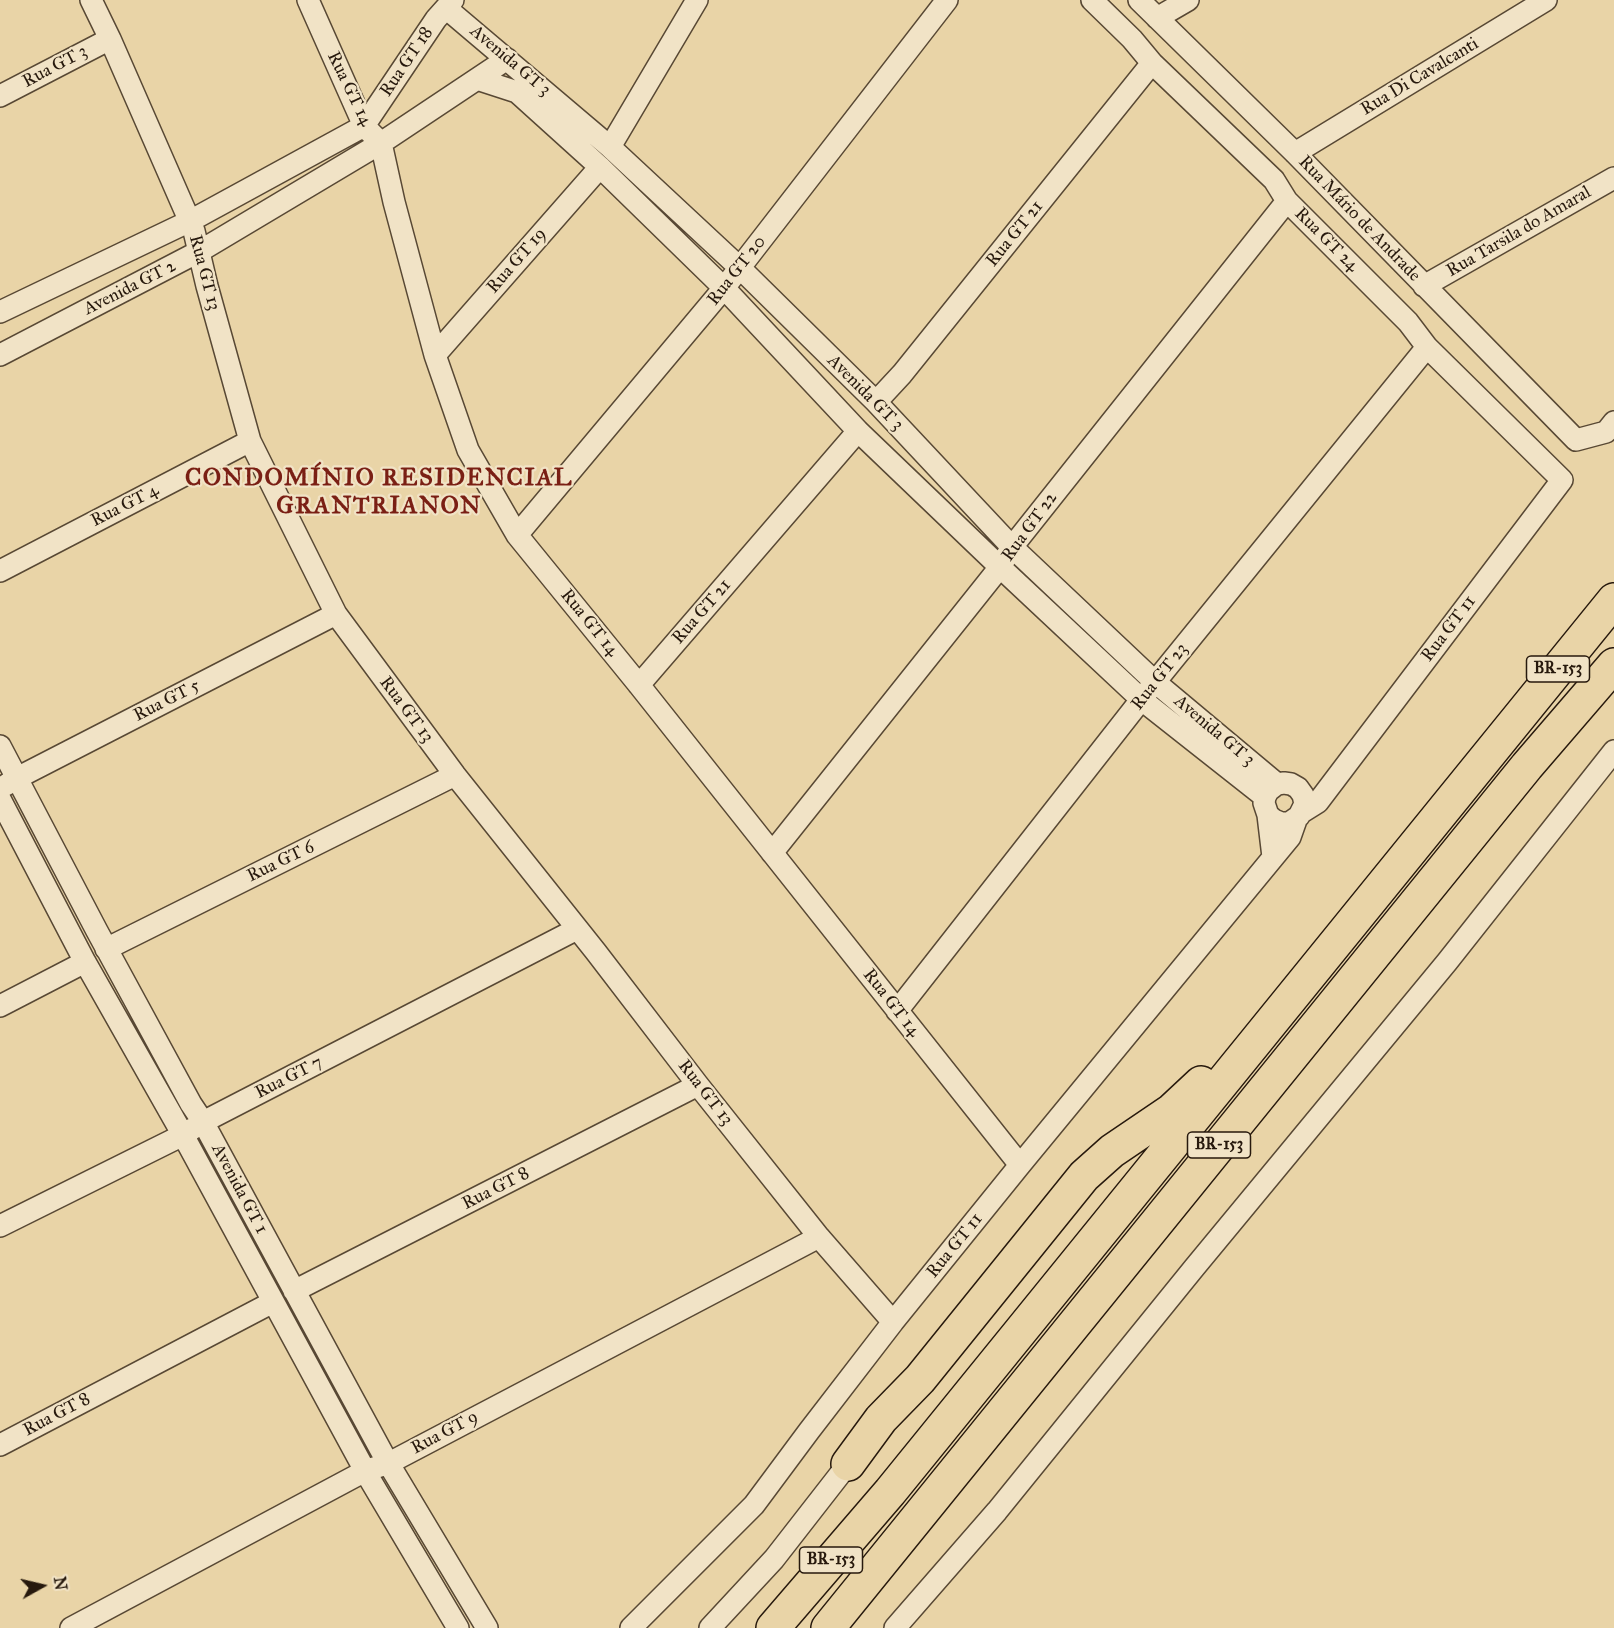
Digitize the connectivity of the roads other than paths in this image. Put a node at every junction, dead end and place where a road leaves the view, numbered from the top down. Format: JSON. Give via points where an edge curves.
{"nodes":[{"id":1,"x":91,"y":0,"type":"edge"},
{"id":2,"x":308,"y":0,"type":"edge"},
{"id":3,"x":697,"y":0,"type":"edge"},
{"id":4,"x":947,"y":0,"type":"edge"},
{"id":5,"x":1092,"y":0,"type":"edge"},
{"id":6,"x":1139,"y":0,"type":"edge"},
{"id":7,"x":1188,"y":0,"type":"edge"},
{"id":8,"x":1546,"y":0,"type":"edge"},
{"id":9,"x":449,"y":4,"type":"edge"},
{"id":10,"x":1157,"y":18,"type":"junction"},
{"id":11,"x":110,"y":39,"type":"junction"},
{"id":12,"x":507,"y":59,"type":"junction"},
{"id":13,"x":1152,"y":63,"type":"junction"},
{"id":14,"x":477,"y":79,"type":"junction"},
{"id":15,"x":0,"y":96,"type":"edge"},
{"id":16,"x":364,"y":126,"type":"junction"},
{"id":17,"x":381,"y":143,"type":"junction"},
{"id":18,"x":610,"y":147,"type":"junction"},
{"id":19,"x":1295,"y":153,"type":"junction"},
{"id":20,"x":600,"y":167,"type":"junction"},
{"id":21,"x":1614,"y":178,"type":"edge"},
{"id":22,"x":1287,"y":201,"type":"junction"},
{"id":23,"x":190,"y":221,"type":"junction"},
{"id":24,"x":200,"y":251,"type":"junction"},
{"id":25,"x":740,"y":268,"type":"junction"},
{"id":26,"x":1424,"y":286,"type":"junction"},
{"id":27,"x":724,"y":288,"type":"junction"},
{"id":28,"x":0,"y":312,"type":"edge"},
{"id":29,"x":1427,"y":347,"type":"junction"},
{"id":30,"x":0,"y":355,"type":"edge"},
{"id":31,"x":435,"y":355,"type":"junction"},
{"id":32,"x":876,"y":402,"type":"junction"},
{"id":33,"x":1614,"y":422,"type":"edge"},
{"id":34,"x":858,"y":431,"type":"junction"},
{"id":35,"x":250,"y":441,"type":"junction"},
{"id":36,"x":1562,"y":480,"type":"joint"},
{"id":37,"x":517,"y":534,"type":"junction"},
{"id":38,"x":1012,"y":547,"type":"junction"},
{"id":39,"x":1000,"y":567,"type":"junction"},
{"id":40,"x":0,"y":571,"type":"edge"},
{"id":41,"x":1614,"y":600,"type":"edge"},
{"id":42,"x":336,"y":614,"type":"junction"},
{"id":43,"x":1614,"y":665,"type":"edge"},
{"id":44,"x":1155,"y":682,"type":"junction"},
{"id":45,"x":639,"y":685,"type":"junction"},
{"id":46,"x":1142,"y":700,"type":"junction"},
{"id":47,"x":0,"y":746,"type":"edge"},
{"id":48,"x":1614,"y":751,"type":"edge"},
{"id":49,"x":455,"y":775,"type":"junction"},
{"id":50,"x":1336,"y":779,"type":"junction"},
{"id":51,"x":8,"y":784,"type":"edge"},
{"id":52,"x":1277,"y":796,"type":"junction"},
{"id":53,"x":0,"y":800,"type":"edge"},
{"id":54,"x":1299,"y":816,"type":"junction"},
{"id":55,"x":772,"y":853,"type":"junction"},
{"id":56,"x":1273,"y":857,"type":"junction"},
{"id":57,"x":577,"y":929,"type":"junction"},
{"id":58,"x":106,"y":949,"type":"junction"},
{"id":59,"x":85,"y":962,"type":"junction"},
{"id":60,"x":0,"y":1006,"type":"edge"},
{"id":61,"x":897,"y":1011,"type":"junction"},
{"id":62,"x":1256,"y":1040,"type":"junction"},
{"id":63,"x":698,"y":1085,"type":"junction"},
{"id":64,"x":203,"y":1122,"type":"junction"},
{"id":65,"x":183,"y":1135,"type":"junction"},
{"id":66,"x":1020,"y":1166,"type":"junction"},
{"id":67,"x":0,"y":1226,"type":"edge"},
{"id":68,"x":819,"y":1237,"type":"junction"},
{"id":69,"x":294,"y":1291,"type":"junction"},
{"id":70,"x":273,"y":1302,"type":"junction"},
{"id":71,"x":893,"y":1322,"type":"junction"},
{"id":72,"x":0,"y":1445,"type":"edge"},
{"id":73,"x":389,"y":1463,"type":"junction"},
{"id":74,"x":848,"y":1464,"type":"junction"},
{"id":75,"x":365,"y":1471,"type":"junction"},
{"id":76,"x":890,"y":1492,"type":"junction"},
{"id":77,"x":71,"y":1628,"type":"edge"},
{"id":78,"x":458,"y":1628,"type":"edge"},
{"id":79,"x":487,"y":1628,"type":"edge"},
{"id":80,"x":632,"y":1628,"type":"edge"},
{"id":81,"x":710,"y":1628,"type":"edge"},
{"id":82,"x":773,"y":1628,"type":"edge"},
{"id":83,"x":828,"y":1628,"type":"edge"},
{"id":84,"x":896,"y":1628,"type":"edge"}],
"edges":[{"from":1,"to":11,"type":"street","name":"Rua GT 13"},
{"from":2,"to":16,"type":"street","name":"Rua GT 14"},
{"from":3,"to":18,"type":"street"},
{"from":4,"to":25,"type":"street","name":"Rua GT 20"},
{"from":5,"to":13,"type":"street","name":"Rua GT 24"},
{"from":6,"to":10,"type":"street","name":"Rua Mário de Andrade"},
{"from":7,"to":10,"type":"street"},
{"from":8,"to":19,"type":"street","name":"Rua Di Cavalcanti"},
{"from":9,"to":12,"type":"street","name":"Avenida GT 3"},
{"from":9,"to":16,"type":"street","name":"Rua GT 18"},
{"from":10,"to":19,"type":"street","name":"Rua Mário de Andrade"},
{"from":11,"to":15,"type":"street","name":"Rua GT 3"},
{"from":11,"to":23,"type":"street","name":"Rua GT 13"},
{"from":12,"to":14,"type":"street","name":"Avenida GT 2"},
{"from":12,"to":18,"type":"street","name":"Avenida GT 3"},
{"from":13,"to":22,"type":"street","name":"Rua GT 24","via":[[1274,180]]},
{"from":13,"to":32,"type":"street","name":"Rua GT 21"},
{"from":14,"to":17,"type":"street","name":"Avenida GT 2"},
{"from":14,"to":20,"type":"street","name":"Avenida GT 3","via":[[517,92]]},
{"from":16,"to":17,"type":"street","name":"Rua GT 14"},
{"from":16,"to":23,"type":"street","name":"Avenida GT 2"},
{"from":17,"to":24,"type":"street","name":"Avenida GT 2"},
{"from":17,"to":31,"type":"street","name":"Rua GT 14"},
{"from":18,"to":25,"type":"street","name":"Avenida GT 3"},
{"from":19,"to":26,"type":"street","name":"Rua Mário de Andrade"},
{"from":20,"to":27,"type":"street","name":"Avenida GT 3"},
{"from":20,"to":31,"type":"street","name":"Rua GT 19"},
{"from":21,"to":26,"type":"street","name":"Rua Tarsila do Amaral"},
{"from":22,"to":29,"type":"street","name":"Rua GT 24","via":[[1408,322]]},
{"from":22,"to":38,"type":"street","name":"Rua GT 22"},
{"from":23,"to":24,"type":"street","name":"Rua GT 13"},
{"from":23,"to":28,"type":"street","name":"Avenida GT 2"},
{"from":24,"to":30,"type":"street","name":"Avenida GT 2"},
{"from":24,"to":35,"type":"street","name":"Rua GT 13"},
{"from":25,"to":27,"type":"street","name":"Rua GT 20"},
{"from":25,"to":32,"type":"street","name":"Avenida GT 3"},
{"from":26,"to":33,"type":"street","name":"Rua Mário de Andrade","via":[[1576,440],[1606,432]]},
{"from":27,"to":34,"type":"street","name":"Avenida GT 3"},
{"from":27,"to":37,"type":"street","name":"Rua GT 20"},
{"from":29,"to":36,"type":"street","name":"Rua GT 24"},
{"from":29,"to":44,"type":"street","name":"Rua GT 23"},
{"from":31,"to":37,"type":"street","name":"Rua GT 14","via":[[468,450]]},
{"from":32,"to":38,"type":"street","name":"Avenida GT 3"},
{"from":34,"to":39,"type":"street","name":"Avenida GT 3"},
{"from":34,"to":45,"type":"street","name":"Rua GT 21"},
{"from":35,"to":40,"type":"street","name":"Rua GT 4"},
{"from":35,"to":42,"type":"street","name":"Rua GT 13"},
{"from":36,"to":50,"type":"street","name":"Rua GT 11"},
{"from":37,"to":45,"type":"street","name":"Rua GT 14"},
{"from":38,"to":39,"type":"street","name":"Rua GT 22"},
{"from":38,"to":44,"type":"street","name":"Avenida GT 3"},
{"from":39,"to":46,"type":"street","name":"Avenida GT 3"},
{"from":39,"to":55,"type":"street","name":"Rua GT 22"},
{"from":41,"to":62,"type":"highway","number":"BR-153"},
{"from":42,"to":49,"type":"street","name":"Rua GT 13"},
{"from":42,"to":51,"type":"street","name":"Rua GT 5"},
{"from":43,"to":83,"type":"highway","number":"BR-153","via":[[1520,775]]},
{"from":44,"to":46,"type":"street","name":"Rua GT 23"},
{"from":44,"to":52,"type":"street","name":"Avenida GT 3"},
{"from":45,"to":55,"type":"street","name":"Rua GT 14"},
{"from":46,"to":52,"type":"street","name":"Avenida GT 3"},
{"from":46,"to":61,"type":"street","name":"Rua GT 23"},
{"from":47,"to":51,"type":"street","name":"Avenida GT 1"},
{"from":48,"to":84,"type":"street","via":[[997,1511]]},
{"from":49,"to":57,"type":"street","name":"Rua GT 13"},
{"from":49,"to":58,"type":"street","name":"Rua GT 6"},
{"from":50,"to":52,"type":"street"},
{"from":50,"to":54,"type":"street","name":"Rua GT 11","via":[[1318,802]]},
{"from":51,"to":58,"type":"street","name":"Avenida GT 1"},
{"from":52,"to":54,"type":"street","via":[[1303,795],[1305,804]]},
{"from":52,"to":54,"type":"street","via":[[1274,820],[1289,823]]},
{"from":52,"to":56,"type":"street"},
{"from":53,"to":59,"type":"street","name":"Avenida GT 1"},
{"from":54,"to":56,"type":"street","name":"Rua GT 11","via":[[1290,837]]},
{"from":55,"to":61,"type":"street","name":"Rua GT 14"},
{"from":56,"to":66,"type":"street","name":"Rua GT 11"},
{"from":57,"to":63,"type":"street","name":"Rua GT 13"},
{"from":57,"to":64,"type":"street","name":"Rua GT 7"},
{"from":58,"to":64,"type":"street","name":"Avenida GT 1"},
{"from":59,"to":60,"type":"street"},
{"from":59,"to":65,"type":"street","name":"Avenida GT 1"},
{"from":61,"to":66,"type":"street","name":"Rua GT 14"},
{"from":62,"to":74,"type":"highway","via":[[1221,1062],[1171,1111],[1112,1151],[1084,1176]]},
{"from":62,"to":76,"type":"highway","number":"BR-153"},
{"from":63,"to":68,"type":"street","name":"Rua GT 13"},
{"from":63,"to":69,"type":"street","name":"Rua GT 8"},
{"from":64,"to":65,"type":"street","name":"Rua GT 7"},
{"from":64,"to":69,"type":"street","name":"Avenida GT 1"},
{"from":65,"to":67,"type":"street","name":"Rua GT 7"},
{"from":65,"to":70,"type":"street","name":"Avenida GT 1"},
{"from":66,"to":71,"type":"street","name":"Rua GT 11"},
{"from":68,"to":71,"type":"street","name":"Rua GT 13"},
{"from":68,"to":73,"type":"street","name":"Rua GT 9"},
{"from":69,"to":73,"type":"street","name":"Avenida GT 1"},
{"from":70,"to":72,"type":"street","name":"Rua GT 8"},
{"from":70,"to":75,"type":"street","name":"Avenida GT 1"},
{"from":71,"to":80,"type":"street","name":"Rua GT 11","via":[[754,1505]]},
{"from":73,"to":75,"type":"street","name":"Rua GT 9"},
{"from":73,"to":79,"type":"street","name":"Avenida GT 1"},
{"from":74,"to":76,"type":"highway","via":[[862,1458],[877,1461],[888,1471]]},
{"from":74,"to":81,"type":"street","via":[[774,1559]]},
{"from":75,"to":77,"type":"street","name":"Rua GT 9"},
{"from":75,"to":78,"type":"street","name":"Avenida GT 1"},
{"from":76,"to":82,"type":"highway","number":"BR-153"}]}
